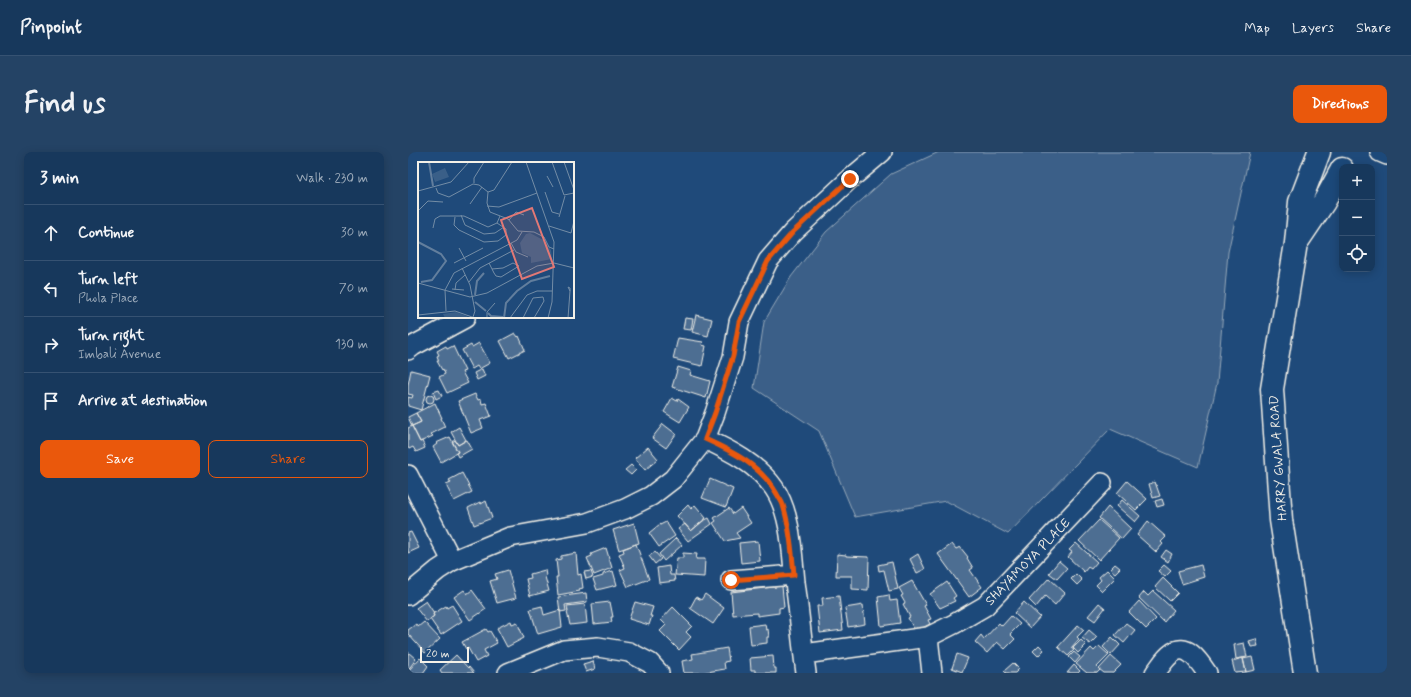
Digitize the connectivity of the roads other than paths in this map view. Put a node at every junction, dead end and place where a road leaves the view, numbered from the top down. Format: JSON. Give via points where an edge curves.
{"nodes":[{"id":1,"x":882,"y":152,"type":"edge"},
{"id":2,"x":1305,"y":152,"type":"edge"},
{"id":3,"x":1320,"y":152,"type":"edge"},
{"id":4,"x":1351,"y":152,"type":"edge"},
{"id":5,"x":1380,"y":152,"type":"edge"},
{"id":6,"x":1387,"y":155,"type":"edge"},
{"id":7,"x":1345,"y":164,"type":"edge"},
{"id":8,"x":1339,"y":175,"type":"edge"},
{"id":9,"x":1300,"y":202,"type":"junction"},
{"id":10,"x":1296,"y":243,"type":"junction"},
{"id":11,"x":465,"y":318,"type":"dead end"},
{"id":12,"x":408,"y":350,"type":"edge"},
{"id":13,"x":705,"y":439,"type":"junction"},
{"id":14,"x":408,"y":475,"type":"edge"},
{"id":15,"x":1102,"y":483,"type":"dead end"},
{"id":16,"x":452,"y":561,"type":"junction"},
{"id":17,"x":794,"y":575,"type":"junction"},
{"id":18,"x":731,"y":580,"type":"dead end"},
{"id":19,"x":408,"y":595,"type":"edge"},
{"id":20,"x":928,"y":638,"type":"junction"},
{"id":21,"x":804,"y":654,"type":"junction"},
{"id":22,"x":533,"y":668,"type":"edge"},
{"id":23,"x":508,"y":673,"type":"edge"},
{"id":24,"x":659,"y":673,"type":"edge"},
{"id":25,"x":806,"y":673,"type":"edge"},
{"id":26,"x":932,"y":673,"type":"edge"},
{"id":27,"x":1155,"y":673,"type":"edge"},
{"id":28,"x":1207,"y":673,"type":"edge"},
{"id":29,"x":1305,"y":673,"type":"edge"}],
"edges":[{"from":1,"to":13,"type":"street","via":[[793,232],[768,261],[739,322],[733,356]]},
{"from":2,"to":9,"type":"main road"},
{"from":3,"to":9,"type":"main road","name":"HARRY GWALA ROAD"},
{"from":4,"to":7,"type":"main road","name":"HARRY GWALA ROAD"},
{"from":5,"to":6,"type":"street"},
{"from":8,"to":10,"type":"main road","name":"HARRY GWALA ROAD"},
{"from":9,"to":10,"type":"main road","name":"HARRY GWALA ROAD"},
{"from":10,"to":29,"type":"main road","name":"HARRY GWALA ROAD","via":[[1272,389],[1281,520]]},
{"from":11,"to":12,"type":"street"},
{"from":13,"to":16,"type":"street","via":[[673,479],[651,496],[625,509],[587,523],[510,537]]},
{"from":13,"to":17,"type":"street","via":[[758,469],[773,488],[783,504]]},
{"from":14,"to":16,"type":"street"},
{"from":15,"to":20,"type":"street","name":"SHAYAMOYA PLACE","via":[[985,606]]},
{"from":16,"to":19,"type":"street"},
{"from":17,"to":18,"type":"street"},
{"from":17,"to":21,"type":"street"},
{"from":20,"to":21,"type":"street","name":"SHAYAMOYA PLACE"},
{"from":20,"to":26,"type":"street"},
{"from":21,"to":25,"type":"street"},
{"from":22,"to":23,"type":"street"},
{"from":22,"to":24,"type":"street","via":[[564,650],[598,647],[629,652],[650,663]]},
{"from":27,"to":28,"type":"street","via":[[1170,654],[1182,650],[1189,652],[1200,662]]}]}
